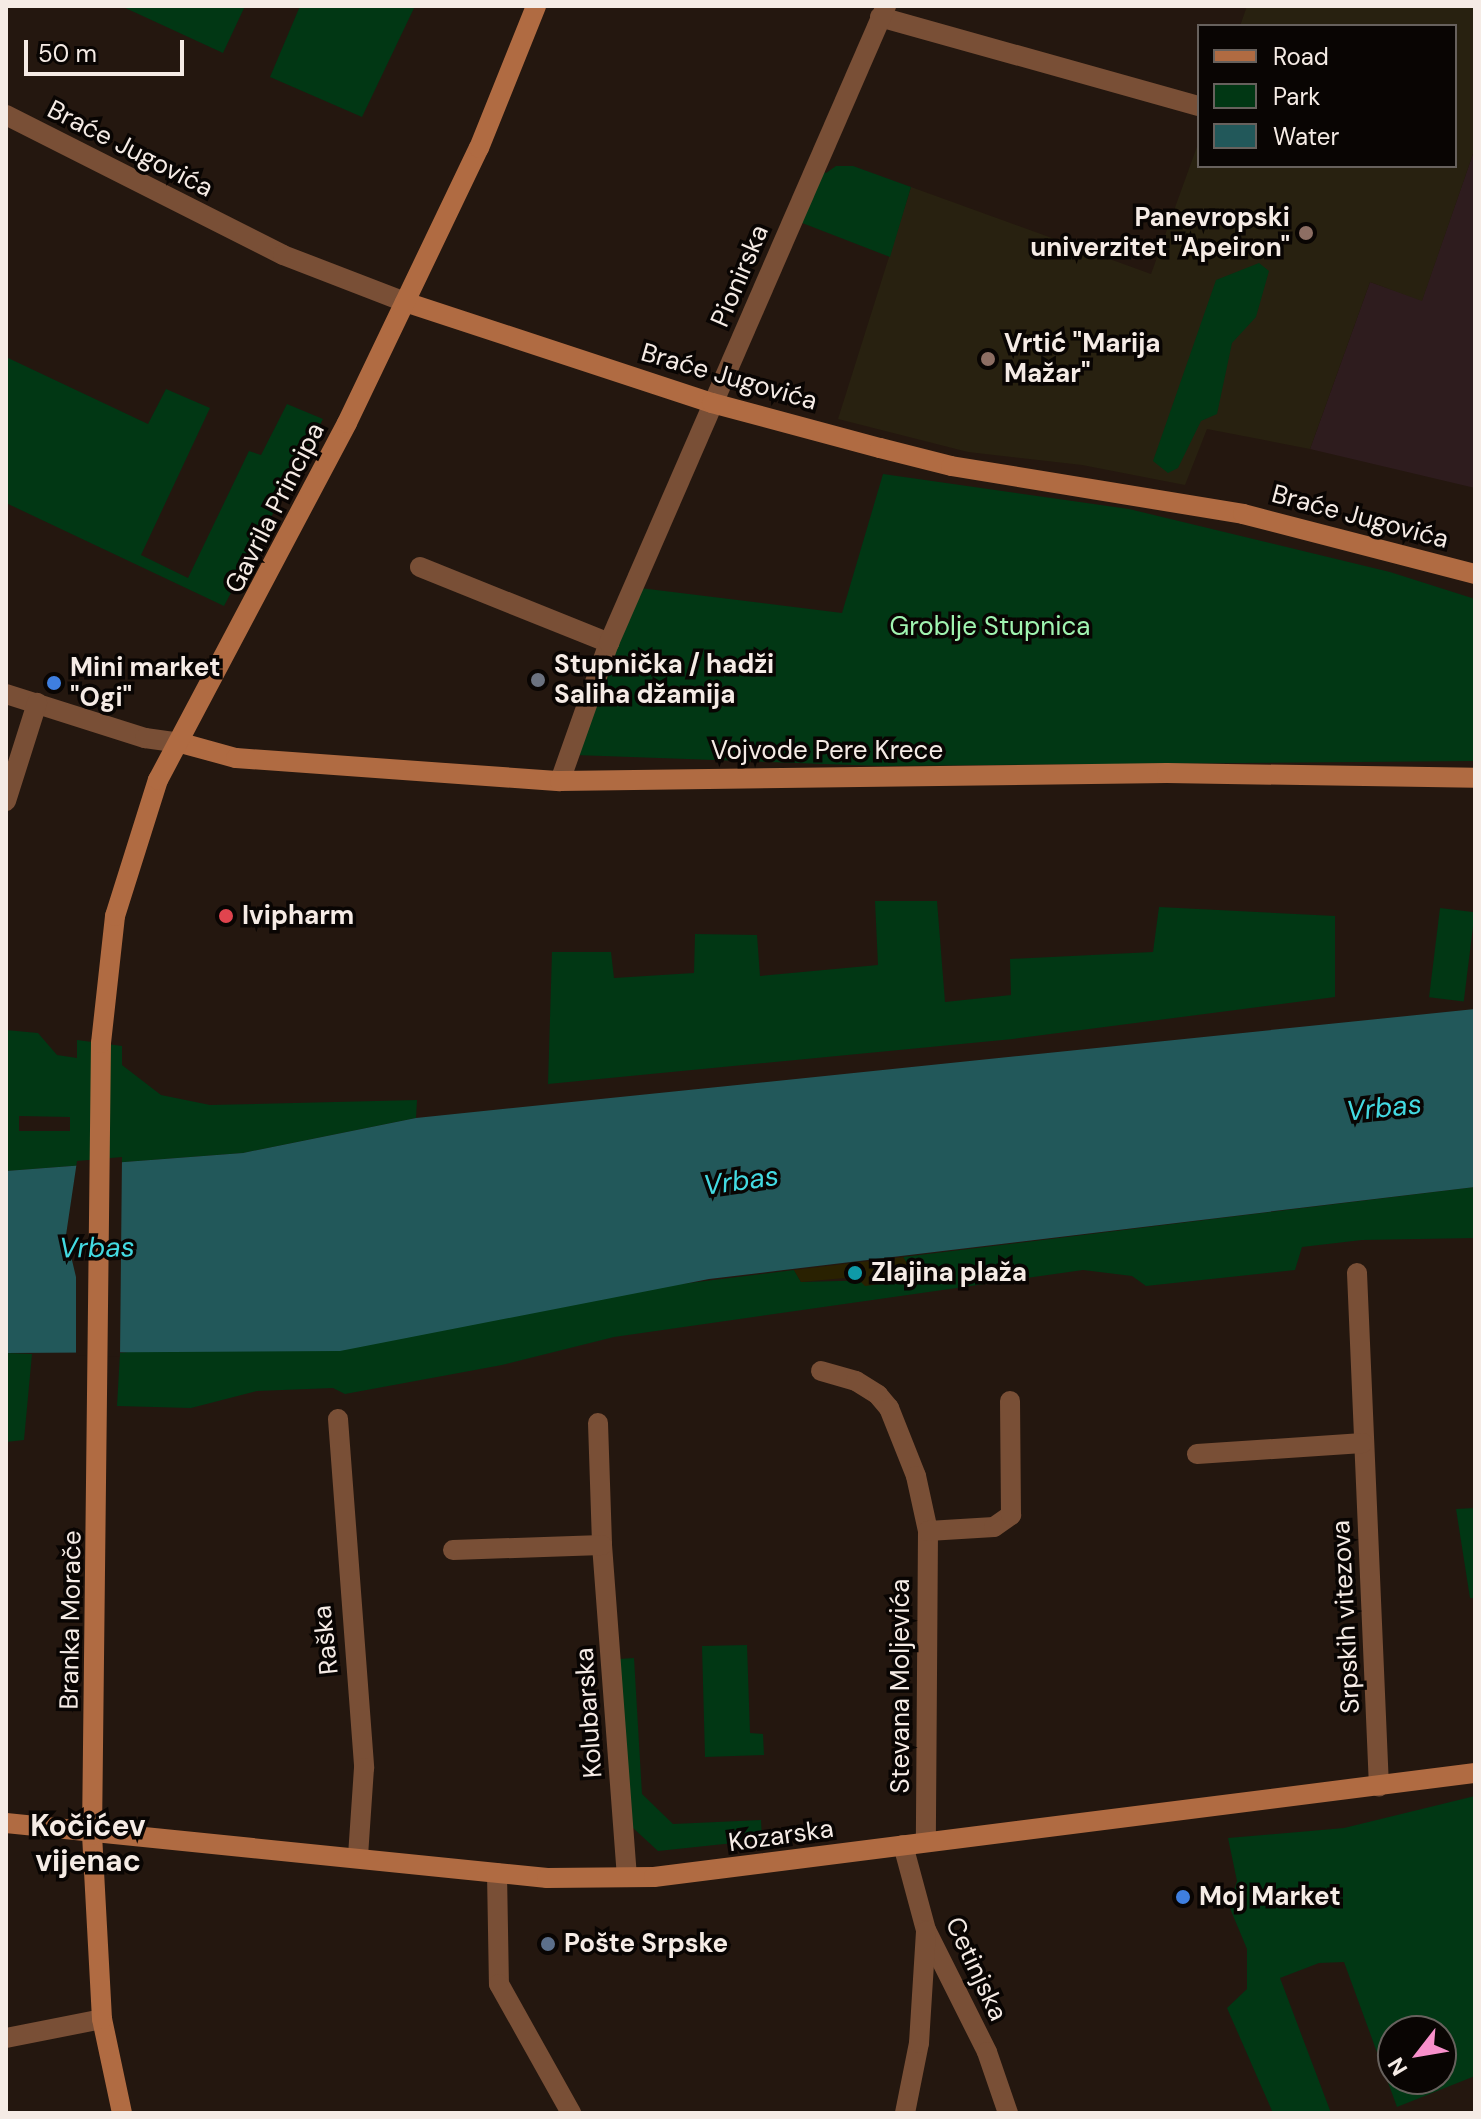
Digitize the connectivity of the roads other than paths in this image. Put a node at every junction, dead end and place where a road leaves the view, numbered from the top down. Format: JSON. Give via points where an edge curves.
{"nodes":[{"id":1,"x":536,"y":6,"type":"edge"},
{"id":2,"x":883,"y":12,"type":"edge"},
{"id":3,"x":1197,"y":105,"type":"edge"},
{"id":4,"x":6,"y":115,"type":"edge"},
{"id":5,"x":405,"y":302,"type":"junction"},
{"id":6,"x":712,"y":403,"type":"junction"},
{"id":7,"x":420,"y":567,"type":"dead end"},
{"id":8,"x":1475,"y":574,"type":"edge"},
{"id":9,"x":609,"y":643,"type":"junction"},
{"id":10,"x":6,"y":694,"type":"edge"},
{"id":11,"x":37,"y":703,"type":"junction"},
{"id":12,"x":181,"y":743,"type":"junction"},
{"id":13,"x":1475,"y":778,"type":"edge"},
{"id":14,"x":560,"y":781,"type":"junction"},
{"id":15,"x":6,"y":801,"type":"edge"},
{"id":16,"x":101,"y":1043,"type":"joint"},
{"id":17,"x":1357,"y":1273,"type":"dead end"},
{"id":18,"x":821,"y":1371,"type":"dead end"},
{"id":19,"x":1010,"y":1401,"type":"dead end"},
{"id":20,"x":338,"y":1419,"type":"dead end"},
{"id":21,"x":598,"y":1423,"type":"dead end"},
{"id":22,"x":1363,"y":1443,"type":"junction"},
{"id":23,"x":1197,"y":1454,"type":"dead end"},
{"id":24,"x":928,"y":1531,"type":"junction"},
{"id":25,"x":602,"y":1545,"type":"junction"},
{"id":26,"x":453,"y":1550,"type":"dead end"},
{"id":27,"x":1475,"y":1773,"type":"edge"},
{"id":28,"x":1379,"y":1787,"type":"junction"},
{"id":29,"x":6,"y":1823,"type":"edge"},
{"id":30,"x":92,"y":1835,"type":"junction"},
{"id":31,"x":926,"y":1841,"type":"junction"},
{"id":32,"x":903,"y":1845,"type":"junction"},
{"id":33,"x":358,"y":1855,"type":"junction"},
{"id":34,"x":497,"y":1873,"type":"junction"},
{"id":35,"x":627,"y":1877,"type":"junction"},
{"id":36,"x":926,"y":1930,"type":"junction"},
{"id":37,"x":102,"y":2019,"type":"junction"},
{"id":38,"x":6,"y":2038,"type":"edge"},
{"id":39,"x":122,"y":2113,"type":"edge"},
{"id":40,"x":571,"y":2113,"type":"edge"},
{"id":41,"x":905,"y":2113,"type":"edge"},
{"id":42,"x":1008,"y":2113,"type":"edge"}],
"edges":[{"from":1,"to":5,"type":"main road","name":"Gavrila Principa","via":[[479,148]]},
{"from":2,"to":3,"type":"street","name":"Pionirska"},
{"from":2,"to":6,"type":"street","name":"Pionirska"},
{"from":4,"to":5,"type":"street","name":"Braće Jugovića","via":[[271,249]]},
{"from":5,"to":6,"type":"main road","name":"Braće Jugovića"},
{"from":5,"to":12,"type":"main road","name":"Gavrila Principa"},
{"from":6,"to":8,"type":"main road","name":"Braće Jugovića","via":[[951,466],[1156,495],[1300,526]]},
{"from":6,"to":9,"type":"street","name":"Pionirska"},
{"from":7,"to":9,"type":"street"},
{"from":9,"to":14,"type":"street","name":"Pionirska"},
{"from":10,"to":11,"type":"street"},
{"from":11,"to":12,"type":"street","via":[[145,738]]},
{"from":11,"to":15,"type":"street"},
{"from":12,"to":14,"type":"main road","name":"Vojvode Pere Krece","via":[[236,758]]},
{"from":12,"to":16,"type":"main road","name":"Gavrila Principa","via":[[158,780],[119,898],[108,949]]},
{"from":13,"to":14,"type":"main road","name":"Vojvode Pere Krece","via":[[1167,773]]},
{"from":16,"to":30,"type":"main road","name":"Branka Morače"},
{"from":17,"to":22,"type":"street","name":"Srpskih vitezova"},
{"from":18,"to":24,"type":"street","name":"Stevana Moljevića","via":[[856,1381],[889,1408],[916,1476]]},
{"from":19,"to":24,"type":"street","via":[[1011,1515],[994,1527]]},
{"from":20,"to":33,"type":"street","name":"Raška","via":[[364,1768]]},
{"from":21,"to":25,"type":"street","name":"Kolubarska"},
{"from":22,"to":23,"type":"street"},
{"from":22,"to":28,"type":"street","name":"Srpskih vitezova"},
{"from":24,"to":31,"type":"street","name":"Stevana Moljevića"},
{"from":25,"to":26,"type":"street"},
{"from":25,"to":35,"type":"street","name":"Kolubarska"},
{"from":27,"to":28,"type":"main road","name":"Kozarska"},
{"from":28,"to":31,"type":"main road","name":"Kozarska"},
{"from":29,"to":30,"type":"main road","name":"Kozarska"},
{"from":30,"to":33,"type":"main road","name":"Kozarska"},
{"from":30,"to":37,"type":"main road","name":"Branka Morače"},
{"from":31,"to":32,"type":"main road","name":"Kozarska"},
{"from":32,"to":35,"type":"main road","name":"Kozarska","via":[[779,1865]]},
{"from":32,"to":36,"type":"street","name":"Cetinjska"},
{"from":33,"to":34,"type":"main road","name":"Kozarska"},
{"from":34,"to":35,"type":"main road","name":"Kozarska"},
{"from":34,"to":40,"type":"street","via":[[499,1984]]},
{"from":36,"to":41,"type":"street","via":[[918,2055]]},
{"from":36,"to":42,"type":"street","name":"Cetinjska","via":[[987,2052]]},
{"from":37,"to":38,"type":"street"},
{"from":37,"to":39,"type":"main road","name":"Branka Morače"}]}
